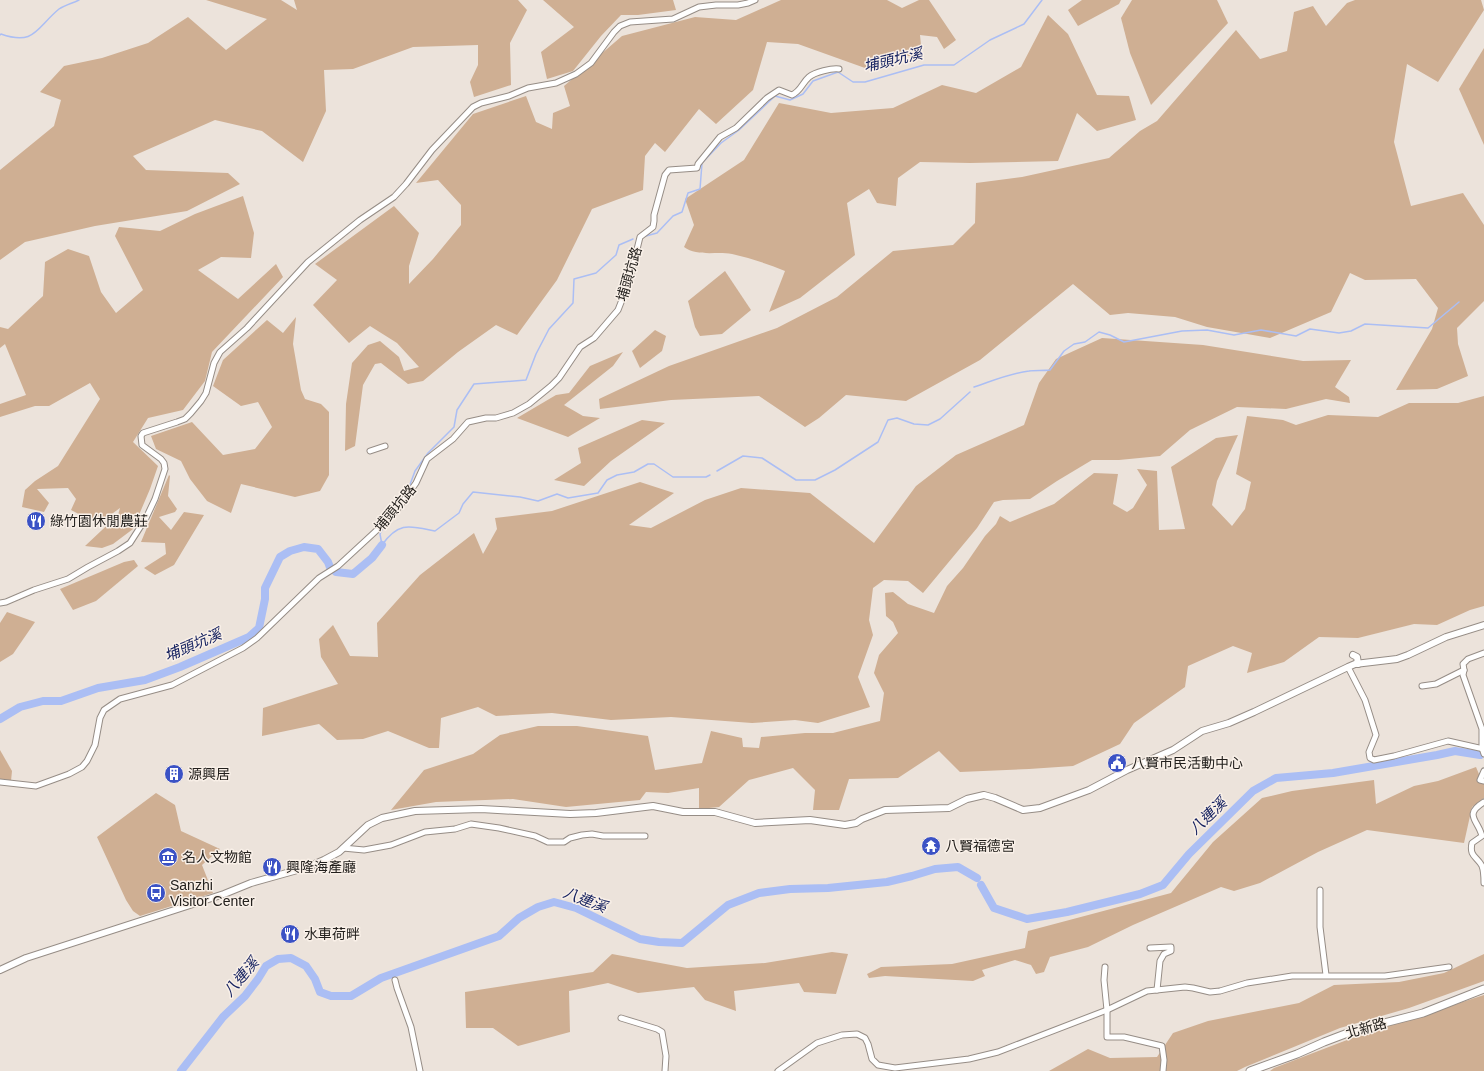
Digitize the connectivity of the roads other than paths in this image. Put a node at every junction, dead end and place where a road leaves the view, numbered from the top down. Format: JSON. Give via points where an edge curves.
{"nodes":[{"id":1,"x":755,"y":0,"type":"edge"},
{"id":2,"x":839,"y":69,"type":"dead end"},
{"id":3,"x":385,"y":446,"type":"dead end"},
{"id":4,"x":370,"y":451,"type":"dead end"},
{"id":5,"x":0,"y":603,"type":"edge"},
{"id":6,"x":1484,"y":625,"type":"edge"},
{"id":7,"x":1484,"y":652,"type":"edge"},
{"id":8,"x":1353,"y":655,"type":"dead end"},
{"id":9,"x":1358,"y":664,"type":"junction"},
{"id":10,"x":1348,"y":667,"type":"junction"},
{"id":11,"x":1464,"y":670,"type":"junction"},
{"id":12,"x":1422,"y":686,"type":"dead end"},
{"id":13,"x":1483,"y":750,"type":"edge"},
{"id":14,"x":1484,"y":771,"type":"edge"},
{"id":15,"x":0,"y":782,"type":"edge"},
{"id":16,"x":1484,"y":782,"type":"edge"},
{"id":17,"x":1484,"y":802,"type":"edge"},
{"id":18,"x":645,"y":836,"type":"dead end"},
{"id":19,"x":343,"y":848,"type":"junction"},
{"id":20,"x":1484,"y":882,"type":"edge"},
{"id":21,"x":1320,"y":890,"type":"dead end"},
{"id":22,"x":1150,"y":948,"type":"dead end"},
{"id":23,"x":1105,"y":966,"type":"dead end"},
{"id":24,"x":1450,"y":967,"type":"dead end"},
{"id":25,"x":0,"y":970,"type":"edge"},
{"id":26,"x":1326,"y":975,"type":"junction"},
{"id":27,"x":395,"y":980,"type":"dead end"},
{"id":28,"x":1484,"y":989,"type":"edge"},
{"id":29,"x":1157,"y":990,"type":"junction"},
{"id":30,"x":1107,"y":1010,"type":"junction"},
{"id":31,"x":621,"y":1018,"type":"dead end"},
{"id":32,"x":420,"y":1071,"type":"edge"},
{"id":33,"x":665,"y":1071,"type":"edge"},
{"id":34,"x":778,"y":1071,"type":"edge"},
{"id":35,"x":1163,"y":1071,"type":"edge"},
{"id":36,"x":1250,"y":1071,"type":"edge"}],
"edges":[{"from":1,"to":5,"type":"street","via":[[738,5],[716,4],[699,7],[673,19],[630,22],[620,26],[591,63],[576,74],[556,83],[528,88],[473,107],[432,150],[394,197],[360,220],[308,262],[247,328],[220,352],[214,363],[206,393],[185,419],[143,433],[142,445],[162,459],[165,469],[155,499],[130,543],[68,579]]},
{"from":2,"to":15,"type":"street","name":"埔頭坑路","via":[[831,68],[810,77],[798,92],[792,95],[779,90],[736,128],[720,136],[697,168],[669,170],[665,174],[652,227],[640,237],[629,282],[618,310],[594,338],[580,347],[559,378],[529,404],[513,413],[468,422],[453,439],[427,459],[416,483],[396,511],[344,562],[319,578],[257,638],[172,685],[120,699],[104,710],[95,745],[87,762],[75,771],[36,786]]},
{"from":3,"to":4,"type":"street"},
{"from":6,"to":9,"type":"street","via":[[1446,637],[1408,656]]},
{"from":7,"to":11,"type":"street","via":[[1462,664]]},
{"from":8,"to":9,"type":"street","via":[[1358,657]]},
{"from":9,"to":10,"type":"street"},
{"from":10,"to":13,"type":"street","via":[[1365,700],[1376,735],[1369,752],[1370,758],[1374,760],[1394,756],[1448,741]]},
{"from":10,"to":19,"type":"street","via":[[1229,724],[1202,731],[1173,750],[1089,790],[1040,808],[1023,810],[984,795],[949,808],[885,810],[845,825],[810,820],[755,823],[715,812],[682,812],[653,806],[570,814],[481,809],[415,812],[382,818],[368,825]]},
{"from":11,"to":12,"type":"street","via":[[1436,684]]},
{"from":11,"to":13,"type":"street","via":[[1463,675],[1482,729]]},
{"from":14,"to":16,"type":"street","via":[[1480,780]]},
{"from":17,"to":20,"type":"street","via":[[1474,811],[1473,816],[1482,836],[1472,843],[1470,850],[1481,865]]},
{"from":18,"to":19,"type":"street","via":[[592,834],[570,838],[564,842],[548,842],[534,836],[471,824],[455,829],[425,832],[391,845],[364,850]]},
{"from":19,"to":25,"type":"street","via":[[308,867],[251,883],[26,958]]},
{"from":21,"to":26,"type":"street","via":[[1320,927]]},
{"from":22,"to":29,"type":"street","via":[[1171,947],[1171,951],[1164,954],[1160,961]]},
{"from":23,"to":30,"type":"street"},
{"from":24,"to":26,"type":"street","via":[[1385,976]]},
{"from":26,"to":29,"type":"street","via":[[1292,976],[1210,992],[1184,987]]},
{"from":27,"to":32,"type":"street","via":[[411,1027]]},
{"from":28,"to":36,"type":"main road","name":"北新路","via":[[1423,1013],[1353,1031]]},
{"from":29,"to":30,"type":"street","via":[[1148,991]]},
{"from":30,"to":34,"type":"street","via":[[998,1052],[969,1059],[895,1068],[878,1065],[872,1059],[865,1038],[857,1034],[842,1034],[817,1043]]},
{"from":30,"to":35,"type":"street","via":[[1106,1037],[1162,1046]]},
{"from":31,"to":33,"type":"street","via":[[662,1032],[666,1056]]}]}
